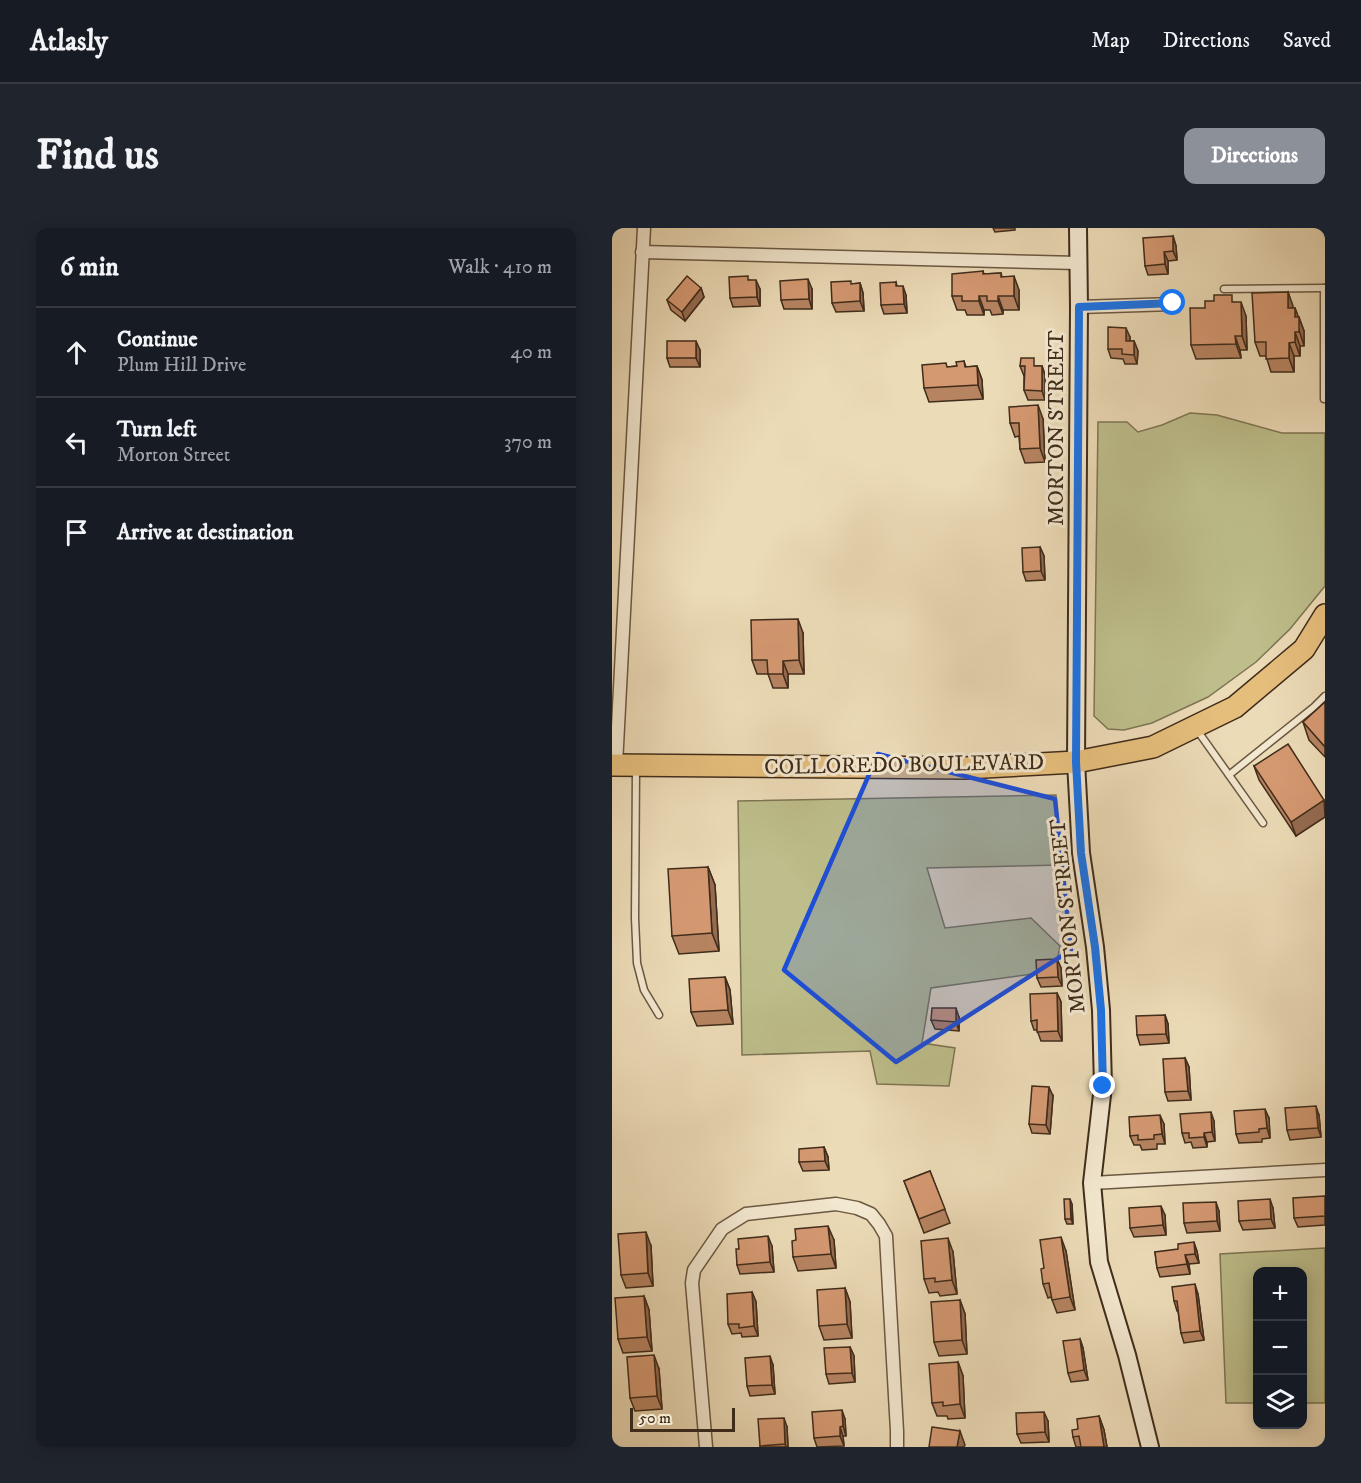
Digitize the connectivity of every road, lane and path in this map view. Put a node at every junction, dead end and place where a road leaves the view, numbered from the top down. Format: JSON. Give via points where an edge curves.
{"nodes":[{"id":1,"x":644,"y":228,"type":"edge"},
{"id":2,"x":1078,"y":228,"type":"edge"},
{"id":3,"x":642,"y":252,"type":"junction"},
{"id":4,"x":1078,"y":262,"type":"junction"},
{"id":5,"x":1324,"y":288,"type":"edge"},
{"id":6,"x":1224,"y":289,"type":"dead end"},
{"id":7,"x":1173,"y":303,"type":"dead end"},
{"id":8,"x":1079,"y":307,"type":"junction"},
{"id":9,"x":1324,"y":399,"type":"edge"},
{"id":10,"x":1320,"y":628,"type":"edge"},
{"id":11,"x":1325,"y":696,"type":"edge"},
{"id":12,"x":1195,"y":727,"type":"junction"},
{"id":13,"x":1076,"y":762,"type":"junction"},
{"id":14,"x":622,"y":765,"type":"edge"},
{"id":15,"x":1229,"y":775,"type":"junction"},
{"id":16,"x":1263,"y":823,"type":"dead end"},
{"id":17,"x":659,"y":1015,"type":"dead end"},
{"id":18,"x":1325,"y":1170,"type":"edge"},
{"id":19,"x":1092,"y":1183,"type":"junction"},
{"id":20,"x":706,"y":1447,"type":"edge"},
{"id":21,"x":897,"y":1447,"type":"edge"},
{"id":22,"x":1150,"y":1447,"type":"edge"}],
"edges":[{"from":1,"to":3,"type":"street"},
{"from":2,"to":4,"type":"street","name":"MORTON STREET"},
{"from":3,"to":4,"type":"street"},
{"from":3,"to":14,"type":"street"},
{"from":4,"to":8,"type":"street","name":"MORTON STREET"},
{"from":5,"to":6,"type":"lane"},
{"from":5,"to":9,"type":"lane"},
{"from":7,"to":8,"type":"street"},
{"from":8,"to":13,"type":"street","name":"MORTON STREET"},
{"from":10,"to":12,"type":"highway","name":"COLLOREDO BOULEVARD","via":[[1304,649],[1236,707]]},
{"from":11,"to":15,"type":"lane"},
{"from":12,"to":13,"type":"highway","name":"COLLOREDO BOULEVARD","via":[[1153,747]]},
{"from":12,"to":15,"type":"lane"},
{"from":13,"to":14,"type":"highway","name":"COLLOREDO BOULEVARD","via":[[964,768]]},
{"from":13,"to":19,"type":"street","name":"MORTON STREET","via":[[1081,853],[1101,1010],[1103,1086]]},
{"from":14,"to":17,"type":"lane","via":[[637,963],[644,990]]},
{"from":15,"to":16,"type":"lane"},
{"from":18,"to":19,"type":"street"},
{"from":19,"to":22,"type":"street","name":"MORTON STREET","via":[[1099,1262]]},
{"from":20,"to":21,"type":"street","via":[[694,1270],[722,1229],[746,1214],[836,1204],[871,1214],[886,1236]]}]}
